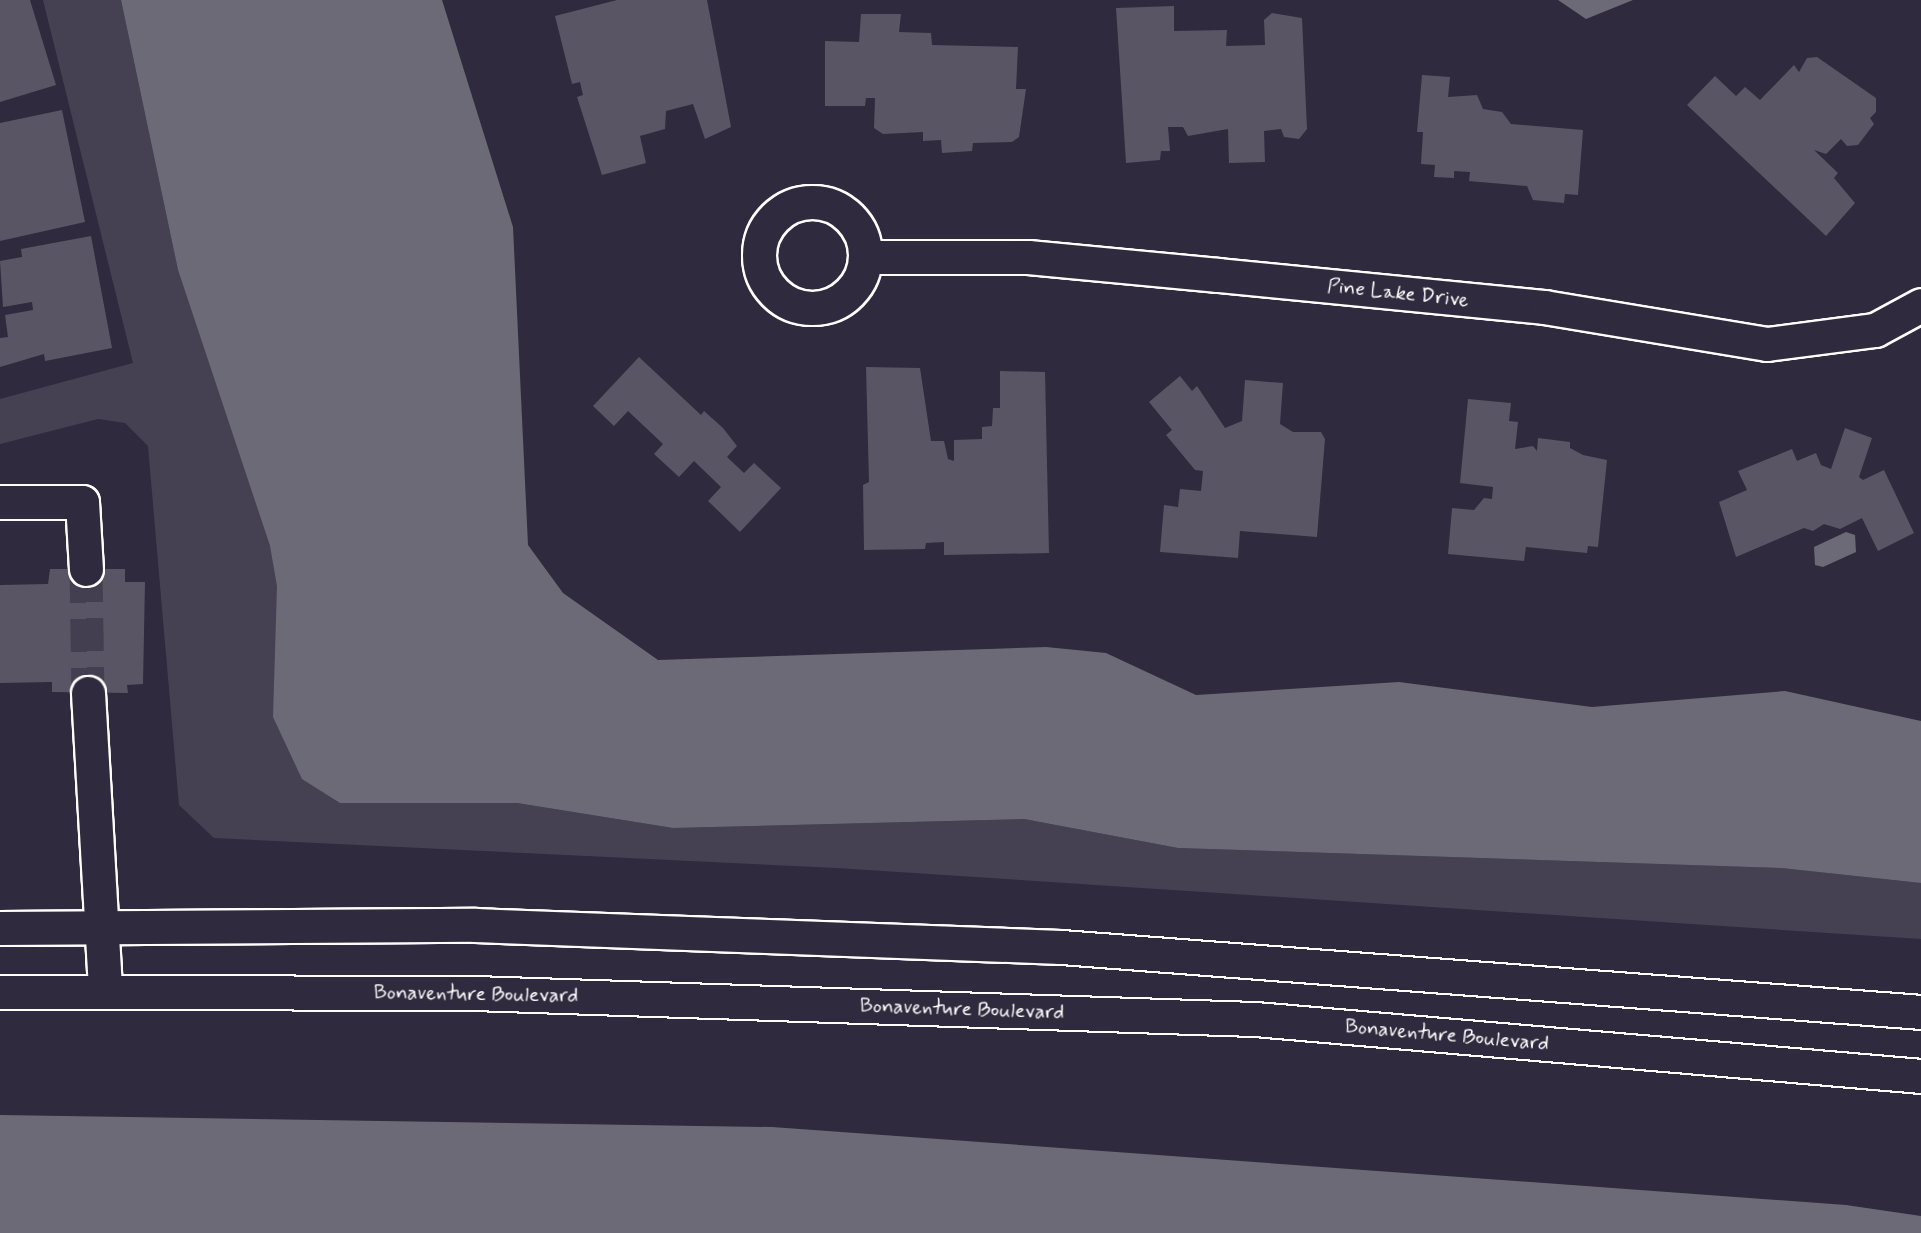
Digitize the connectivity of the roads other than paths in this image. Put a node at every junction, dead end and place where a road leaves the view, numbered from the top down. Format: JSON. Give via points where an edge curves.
{"nodes":[{"id":1,"x":866,"y":257,"type":"dead end"},
{"id":2,"x":1921,"y":305,"type":"edge"},
{"id":3,"x":0,"y":501,"type":"edge"},
{"id":4,"x":86,"y":569,"type":"tunnel mouth"},
{"id":5,"x":88,"y":693,"type":"tunnel mouth"},
{"id":6,"x":105,"y":927,"type":"junction"},
{"id":7,"x":0,"y":928,"type":"edge"},
{"id":8,"x":105,"y":991,"type":"junction"},
{"id":9,"x":0,"y":992,"type":"edge"},
{"id":10,"x":1921,"y":1012,"type":"edge"},
{"id":11,"x":1921,"y":1076,"type":"edge"}],
"edges":[{"from":1,"to":2,"type":"main road","name":"Pine Lake Drive","via":[[1028,257],[1218,275],[1544,307],[1767,344],[1875,330]]},
{"from":3,"to":4,"type":"main road","via":[[82,502]]},
{"from":5,"to":6,"type":"main road","via":[[93,848]]},
{"from":6,"to":7,"type":"main road"},
{"from":6,"to":8,"type":"main road"},
{"from":6,"to":10,"type":"main road","via":[[475,925],[1061,947]]},
{"from":8,"to":9,"type":"main road","name":"Bonaventure Boulevard"},
{"from":8,"to":11,"type":"main road","name":"Bonaventure Boulevard","via":[[474,993],[1255,1019]]}]}
